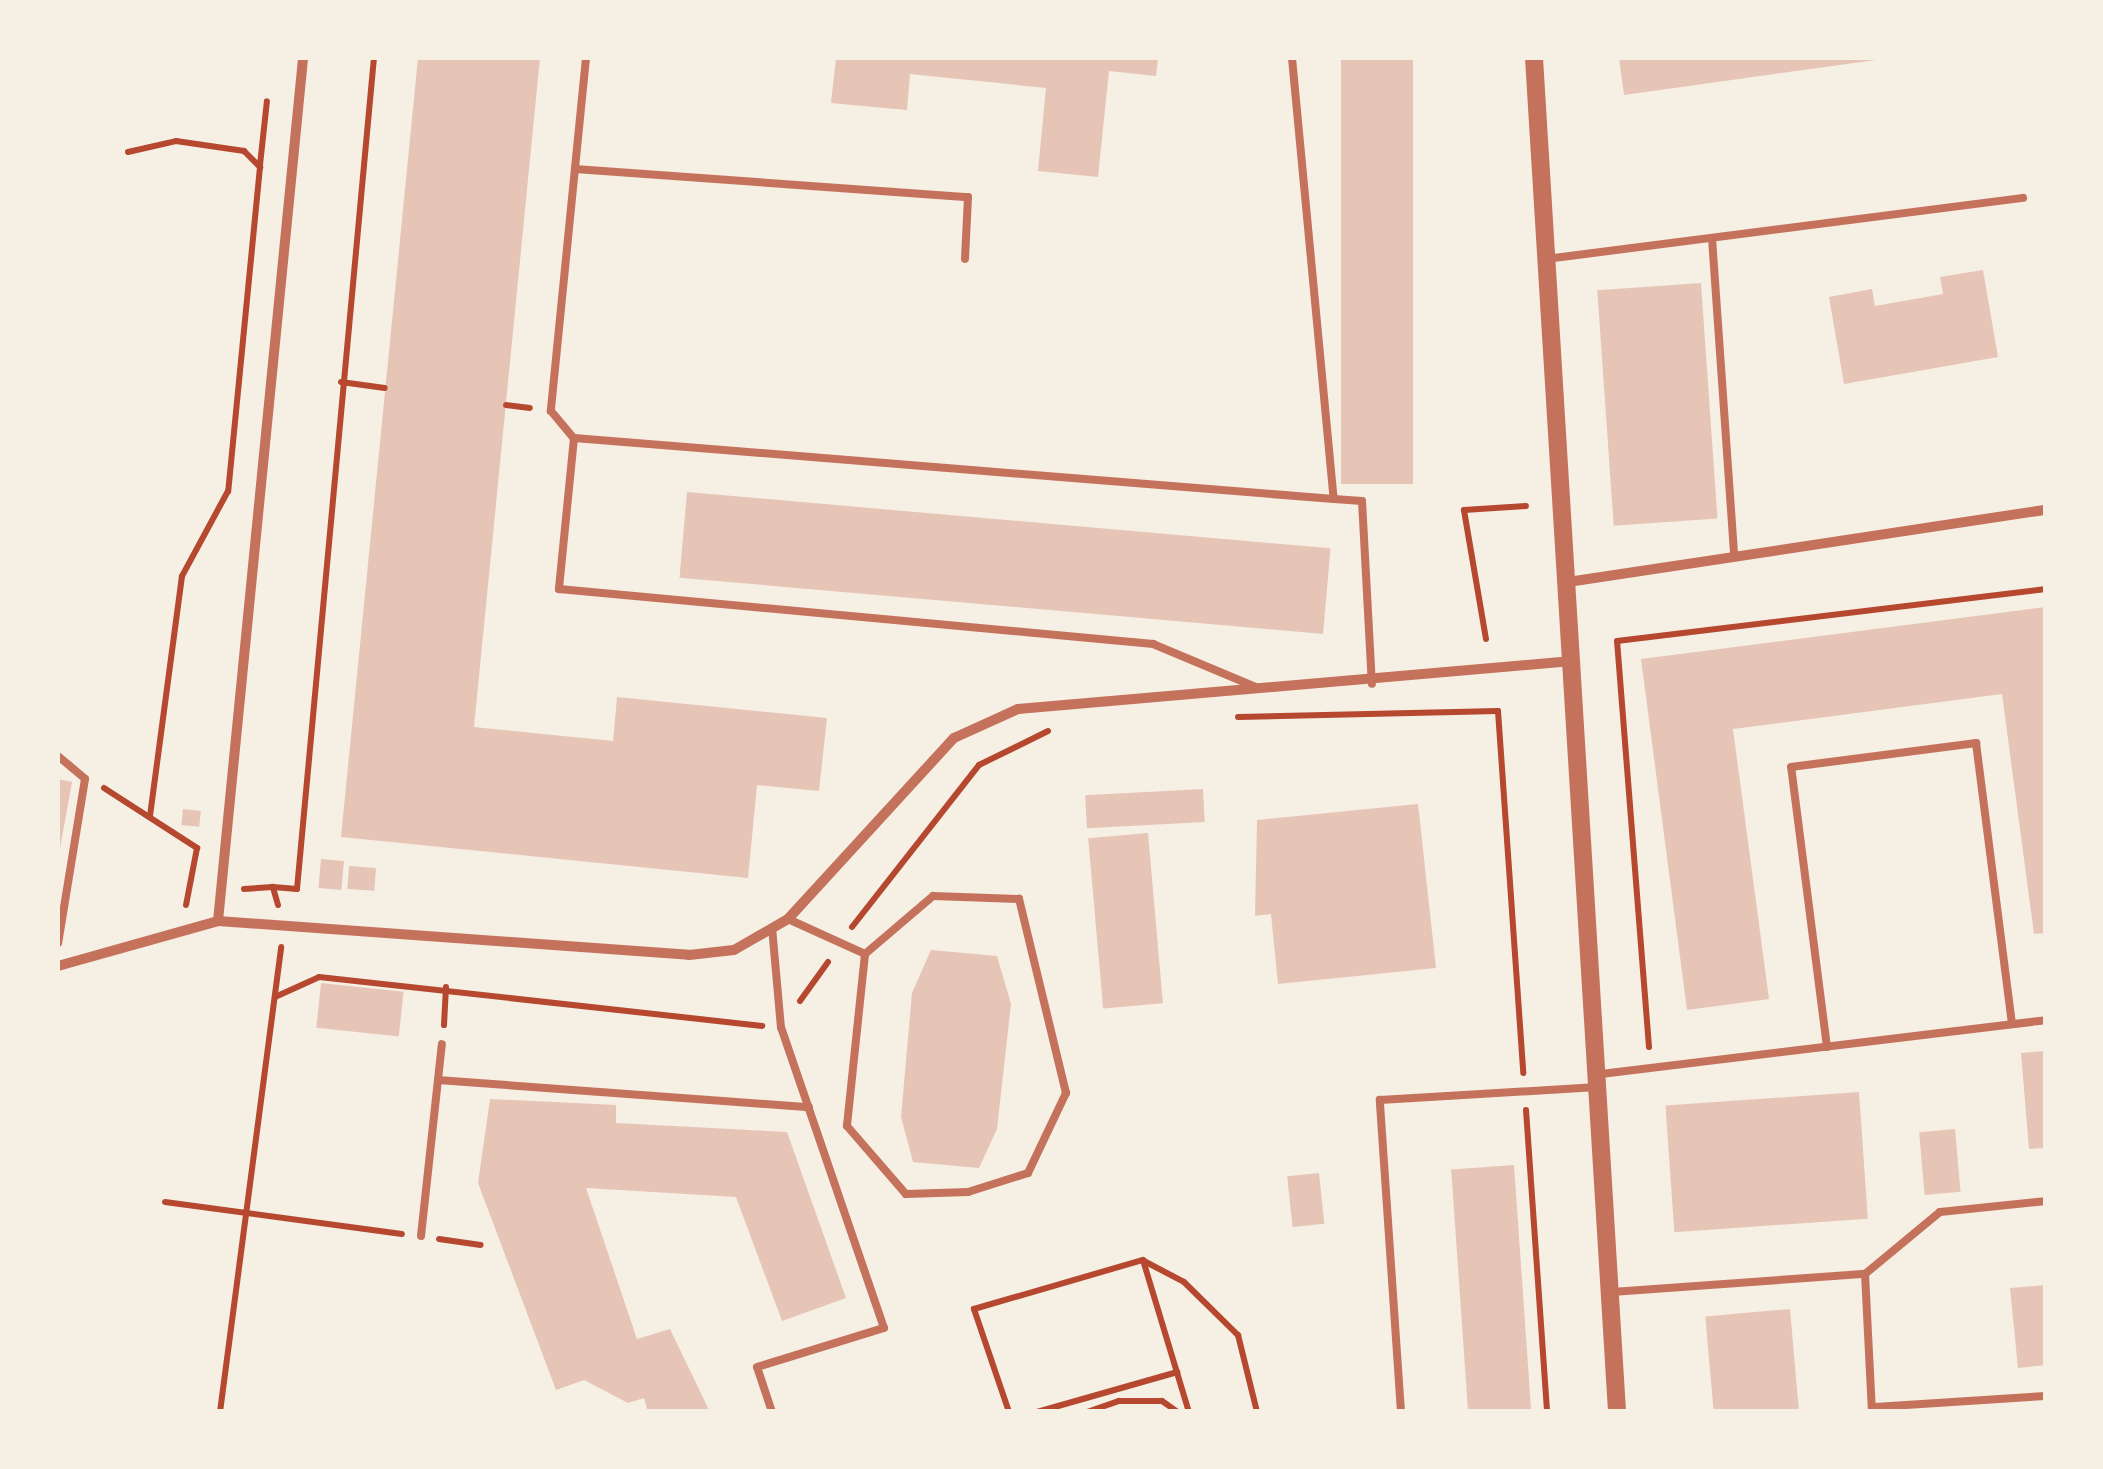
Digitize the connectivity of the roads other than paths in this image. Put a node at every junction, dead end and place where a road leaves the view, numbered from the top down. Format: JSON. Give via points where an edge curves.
{"nodes":[{"id":1,"x":302,"y":58,"type":"edge"},
{"id":2,"x":586,"y":58,"type":"edge"},
{"id":3,"x":1292,"y":58,"type":"edge"},
{"id":4,"x":1534,"y":58,"type":"edge"},
{"id":5,"x":575,"y":170,"type":"junction"},
{"id":6,"x":2022,"y":198,"type":"dead end"},
{"id":7,"x":1712,"y":238,"type":"junction"},
{"id":8,"x":965,"y":259,"type":"dead end"},
{"id":9,"x":1546,"y":259,"type":"junction"},
{"id":10,"x":574,"y":438,"type":"junction"},
{"id":11,"x":1334,"y":499,"type":"junction"},
{"id":12,"x":2046,"y":510,"type":"edge"},
{"id":13,"x":1734,"y":556,"type":"junction"},
{"id":14,"x":1568,"y":582,"type":"junction"},
{"id":15,"x":1573,"y":661,"type":"junction"},
{"id":16,"x":1372,"y":684,"type":"junction"},
{"id":17,"x":1266,"y":691,"type":"junction"},
{"id":18,"x":58,"y":756,"type":"edge"},
{"id":19,"x":788,"y":919,"type":"junction"},
{"id":20,"x":218,"y":921,"type":"junction"},
{"id":21,"x":772,"y":928,"type":"junction"},
{"id":22,"x":58,"y":943,"type":"edge"},
{"id":23,"x":865,"y":954,"type":"junction"},
{"id":24,"x":58,"y":966,"type":"edge"},
{"id":25,"x":2046,"y":1020,"type":"edge"},
{"id":26,"x":2012,"y":1024,"type":"junction"},
{"id":27,"x":442,"y":1044,"type":"dead end"},
{"id":28,"x":1827,"y":1047,"type":"junction"},
{"id":29,"x":438,"y":1080,"type":"junction"},
{"id":30,"x":1601,"y":1081,"type":"junction"},
{"id":31,"x":810,"y":1108,"type":"junction"},
{"id":32,"x":2046,"y":1201,"type":"edge"},
{"id":33,"x":421,"y":1236,"type":"road end"},
{"id":34,"x":1864,"y":1274,"type":"junction"},
{"id":35,"x":1612,"y":1292,"type":"junction"},
{"id":36,"x":2046,"y":1396,"type":"edge"},
{"id":37,"x":1873,"y":1409,"type":"edge"},
{"id":38,"x":772,"y":1412,"type":"edge"},
{"id":39,"x":1402,"y":1412,"type":"edge"},
{"id":40,"x":1616,"y":1412,"type":"edge"}],
"edges":[{"from":1,"to":20,"type":"street"},
{"from":2,"to":5,"type":"lane"},
{"from":3,"to":11,"type":"lane"},
{"from":4,"to":9,"type":"street"},
{"from":5,"to":8,"type":"lane","via":[[968,198]]},
{"from":5,"to":10,"type":"lane","via":[[550,410]]},
{"from":6,"to":7,"type":"lane"},
{"from":7,"to":9,"type":"lane"},
{"from":7,"to":13,"type":"lane"},
{"from":9,"to":14,"type":"street"},
{"from":10,"to":11,"type":"lane"},
{"from":10,"to":17,"type":"lane","via":[[559,589],[1153,644]]},
{"from":11,"to":16,"type":"lane","via":[[1362,501]]},
{"from":12,"to":13,"type":"street"},
{"from":13,"to":14,"type":"street"},
{"from":14,"to":15,"type":"street"},
{"from":15,"to":16,"type":"street"},
{"from":15,"to":30,"type":"street"},
{"from":16,"to":17,"type":"street"},
{"from":17,"to":19,"type":"street","via":[[1018,708],[954,738]]},
{"from":18,"to":22,"type":"lane","via":[[85,779]]},
{"from":19,"to":21,"type":"street"},
{"from":19,"to":23,"type":"lane"},
{"from":20,"to":21,"type":"street","via":[[690,956],[734,950]]},
{"from":20,"to":24,"type":"street"},
{"from":21,"to":31,"type":"lane","via":[[781,1028]]},
{"from":23,"to":23,"type":"lane","via":[[848,1126],[906,1194],[968,1192],[1028,1173],[1066,1093],[1019,899],[934,896]]},
{"from":25,"to":26,"type":"lane"},
{"from":26,"to":28,"type":"lane"},
{"from":26,"to":28,"type":"lane","via":[[1976,743],[1791,767]]},
{"from":27,"to":29,"type":"lane"},
{"from":28,"to":30,"type":"lane","via":[[1650,1068]]},
{"from":29,"to":31,"type":"lane"},
{"from":29,"to":33,"type":"lane"},
{"from":30,"to":35,"type":"street"},
{"from":30,"to":39,"type":"lane","via":[[1380,1100]]},
{"from":31,"to":38,"type":"lane","via":[[884,1328],[757,1367]]},
{"from":32,"to":34,"type":"lane","via":[[1940,1212]]},
{"from":34,"to":35,"type":"lane"},
{"from":34,"to":37,"type":"lane"},
{"from":35,"to":40,"type":"street"},
{"from":36,"to":37,"type":"lane"}]}
